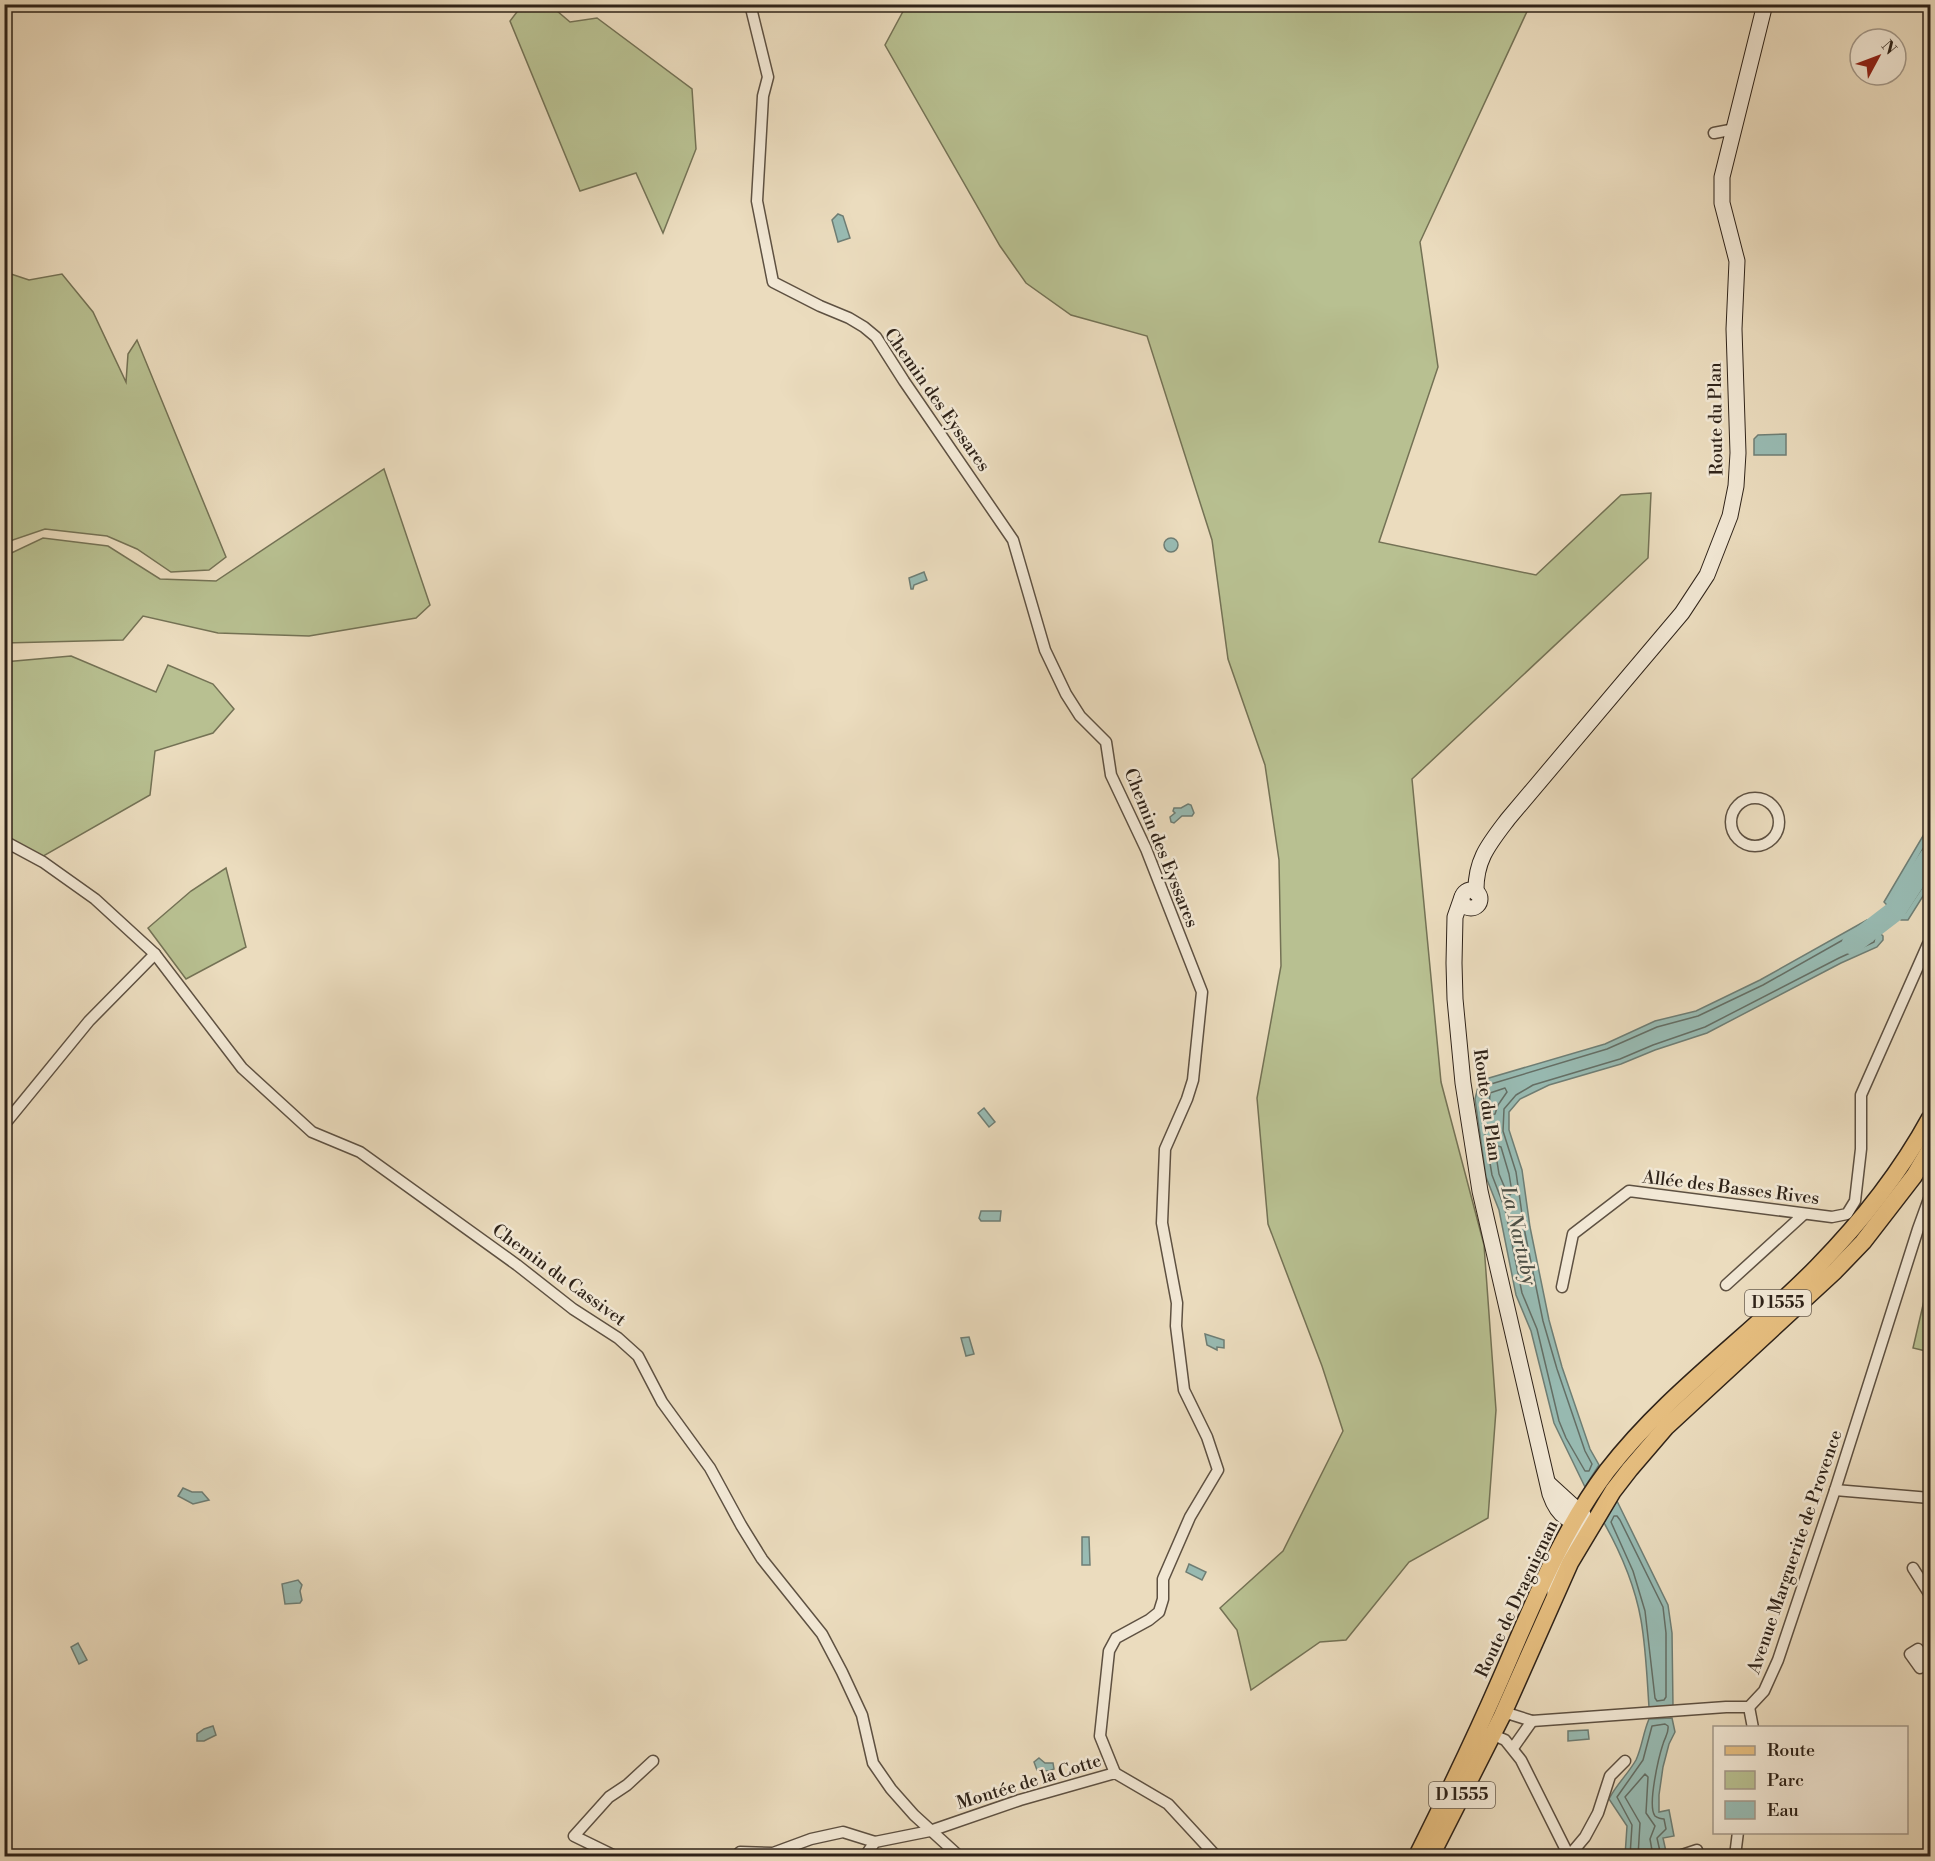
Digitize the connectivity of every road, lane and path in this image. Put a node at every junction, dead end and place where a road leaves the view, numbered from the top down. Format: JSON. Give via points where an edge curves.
{"nodes":[{"id":1,"x":750,"y":4,"type":"edge"},
{"id":2,"x":1765,"y":4,"type":"edge"},
{"id":3,"x":1735,"y":129,"type":"junction"},
{"id":4,"x":1714,"y":133,"type":"dead end"},
{"id":5,"x":4,"y":841,"type":"edge"},
{"id":6,"x":1747,"y":844,"type":"joint"},
{"id":7,"x":1917,"y":939,"type":"dead end"},
{"id":8,"x":1930,"y":945,"type":"edge"},
{"id":9,"x":155,"y":954,"type":"junction"},
{"id":10,"x":1930,"y":1118,"type":"edge"},
{"id":11,"x":4,"y":1125,"type":"edge"},
{"id":12,"x":1930,"y":1149,"type":"edge"},
{"id":13,"x":1930,"y":1196,"type":"edge"},
{"id":14,"x":1804,"y":1214,"type":"junction"},
{"id":15,"x":1726,"y":1285,"type":"dead end"},
{"id":16,"x":1562,"y":1287,"type":"dead end"},
{"id":17,"x":1835,"y":1490,"type":"junction"},
{"id":18,"x":1930,"y":1498,"type":"edge"},
{"id":19,"x":1585,"y":1519,"type":"junction"},
{"id":20,"x":1913,"y":1568,"type":"dead end"},
{"id":21,"x":1930,"y":1595,"type":"edge"},
{"id":22,"x":1521,"y":1631,"type":"junction"},
{"id":23,"x":1749,"y":1707,"type":"junction"},
{"id":24,"x":1509,"y":1712,"type":"junction"},
{"id":25,"x":1532,"y":1721,"type":"junction"},
{"id":26,"x":1753,"y":1726,"type":"edge"},
{"id":27,"x":1492,"y":1734,"type":"junction"},
{"id":28,"x":1474,"y":1737,"type":"junction"},
{"id":29,"x":1513,"y":1748,"type":"junction"},
{"id":30,"x":653,"y":1761,"type":"dead end"},
{"id":31,"x":1625,"y":1761,"type":"dead end"},
{"id":32,"x":1115,"y":1773,"type":"junction"},
{"id":33,"x":930,"y":1831,"type":"junction"},
{"id":34,"x":1738,"y":1834,"type":"edge"},
{"id":35,"x":875,"y":1842,"type":"junction"},
{"id":36,"x":1675,"y":1856,"type":"edge"},
{"id":37,"x":615,"y":1857,"type":"edge"},
{"id":38,"x":736,"y":1857,"type":"edge"},
{"id":39,"x":865,"y":1857,"type":"edge"},
{"id":40,"x":959,"y":1857,"type":"edge"},
{"id":41,"x":1216,"y":1857,"type":"edge"},
{"id":42,"x":1417,"y":1857,"type":"edge"},
{"id":43,"x":1431,"y":1857,"type":"edge"},
{"id":44,"x":1569,"y":1857,"type":"edge"},
{"id":45,"x":1698,"y":1857,"type":"edge"},
{"id":46,"x":1734,"y":1857,"type":"edge"}],
"edges":[{"from":1,"to":32,"type":"street","name":"Chemin des Eyssares","via":[[768,77],[763,96],[757,201],[773,282],[849,318],[876,337],[1013,540],[1045,650],[1080,716],[1106,742],[1111,775],[1146,849],[1202,993],[1193,1080],[1165,1149],[1162,1222],[1177,1303],[1184,1390],[1218,1470],[1190,1517],[1163,1579],[1159,1612],[1116,1638],[1109,1651],[1100,1736]]},
{"from":2,"to":3,"type":"street","name":"Route du Plan"},
{"from":3,"to":4,"type":"street"},
{"from":3,"to":19,"type":"street","name":"Route du Plan","via":[[1722,177],[1722,203],[1737,261],[1734,329],[1738,453],[1730,516],[1707,575],[1682,613],[1487,847],[1468,899],[1455,917],[1455,999],[1480,1191],[1547,1482]]},
{"from":5,"to":9,"type":"street","name":"Chemin du Cassivet","via":[[43,862],[95,899]]},
{"from":6,"to":6,"type":"street","via":[[1766,843],[1774,836],[1779,818],[1769,802],[1752,798],[1734,811],[1731,819],[1735,834]]},
{"from":7,"to":8,"type":"street"},
{"from":8,"to":14,"type":"street","name":"Allée des Basses Rives","via":[[1861,1095],[1861,1149],[1855,1202],[1847,1214]]},
{"from":9,"to":11,"type":"street","via":[[89,1021]]},
{"from":9,"to":33,"type":"street","name":"Chemin du Cassivet","via":[[242,1068],[312,1132],[360,1152],[638,1356],[662,1402],[710,1468],[762,1559],[822,1634],[862,1715],[873,1763]]},
{"from":10,"to":19,"type":"main road","name":"Route de Draguignan","number":"D 1555","via":[[1901,1168],[1847,1235],[1654,1417],[1606,1473],[1590,1497]]},
{"from":12,"to":19,"type":"main road","name":"Route de Draguignan","number":"D 1555","via":[[1863,1242],[1666,1427]]},
{"from":13,"to":17,"type":"street","name":"Avenue Marguerite de Provence"},
{"from":14,"to":15,"type":"street"},
{"from":14,"to":16,"type":"street","name":"Allée des Basses Rives","via":[[1629,1191],[1573,1234]]},
{"from":17,"to":18,"type":"street"},
{"from":17,"to":23,"type":"street","name":"Avenue Marguerite de Provence","via":[[1778,1660],[1764,1692]]},
{"from":19,"to":22,"type":"main road","name":"Route de Draguignan","number":"D 1555","via":[[1542,1584]]},
{"from":19,"to":24,"type":"main road","name":"Route de Draguignan","number":"D 1555"},
{"from":20,"to":21,"type":"street"},
{"from":22,"to":24,"type":"street","via":[[1503,1697]]},
{"from":22,"to":28,"type":"main road","name":"Route de Draguignan","number":"D 1555"},
{"from":23,"to":25,"type":"street"},
{"from":23,"to":26,"type":"street"},
{"from":24,"to":25,"type":"street"},
{"from":24,"to":27,"type":"main road","name":"Route de Draguignan","number":"D 1555"},
{"from":25,"to":29,"type":"street"},
{"from":27,"to":28,"type":"street"},
{"from":27,"to":29,"type":"street"},
{"from":27,"to":43,"type":"main road","name":"Route de Draguignan","number":"D 1555"},
{"from":28,"to":42,"type":"main road","name":"Route de Draguignan","number":"D 1555"},
{"from":29,"to":44,"type":"street"},
{"from":30,"to":37,"type":"street","via":[[609,1797],[574,1836]]},
{"from":31,"to":44,"type":"street","via":[[1610,1776],[1598,1813]]},
{"from":32,"to":33,"type":"street","name":"Montée de la Cotte"},
{"from":32,"to":41,"type":"street","name":"Montée de la Cotte","via":[[1168,1804]]},
{"from":33,"to":35,"type":"street","name":"Montée de la Cotte"},
{"from":33,"to":40,"type":"street","name":"Chemin du Cassivet"},
{"from":34,"to":46,"type":"street"},
{"from":35,"to":38,"type":"street","via":[[843,1832],[772,1853],[740,1852]]},
{"from":35,"to":39,"type":"street"},
{"from":36,"to":45,"type":"street","via":[[1697,1850]]}]}
